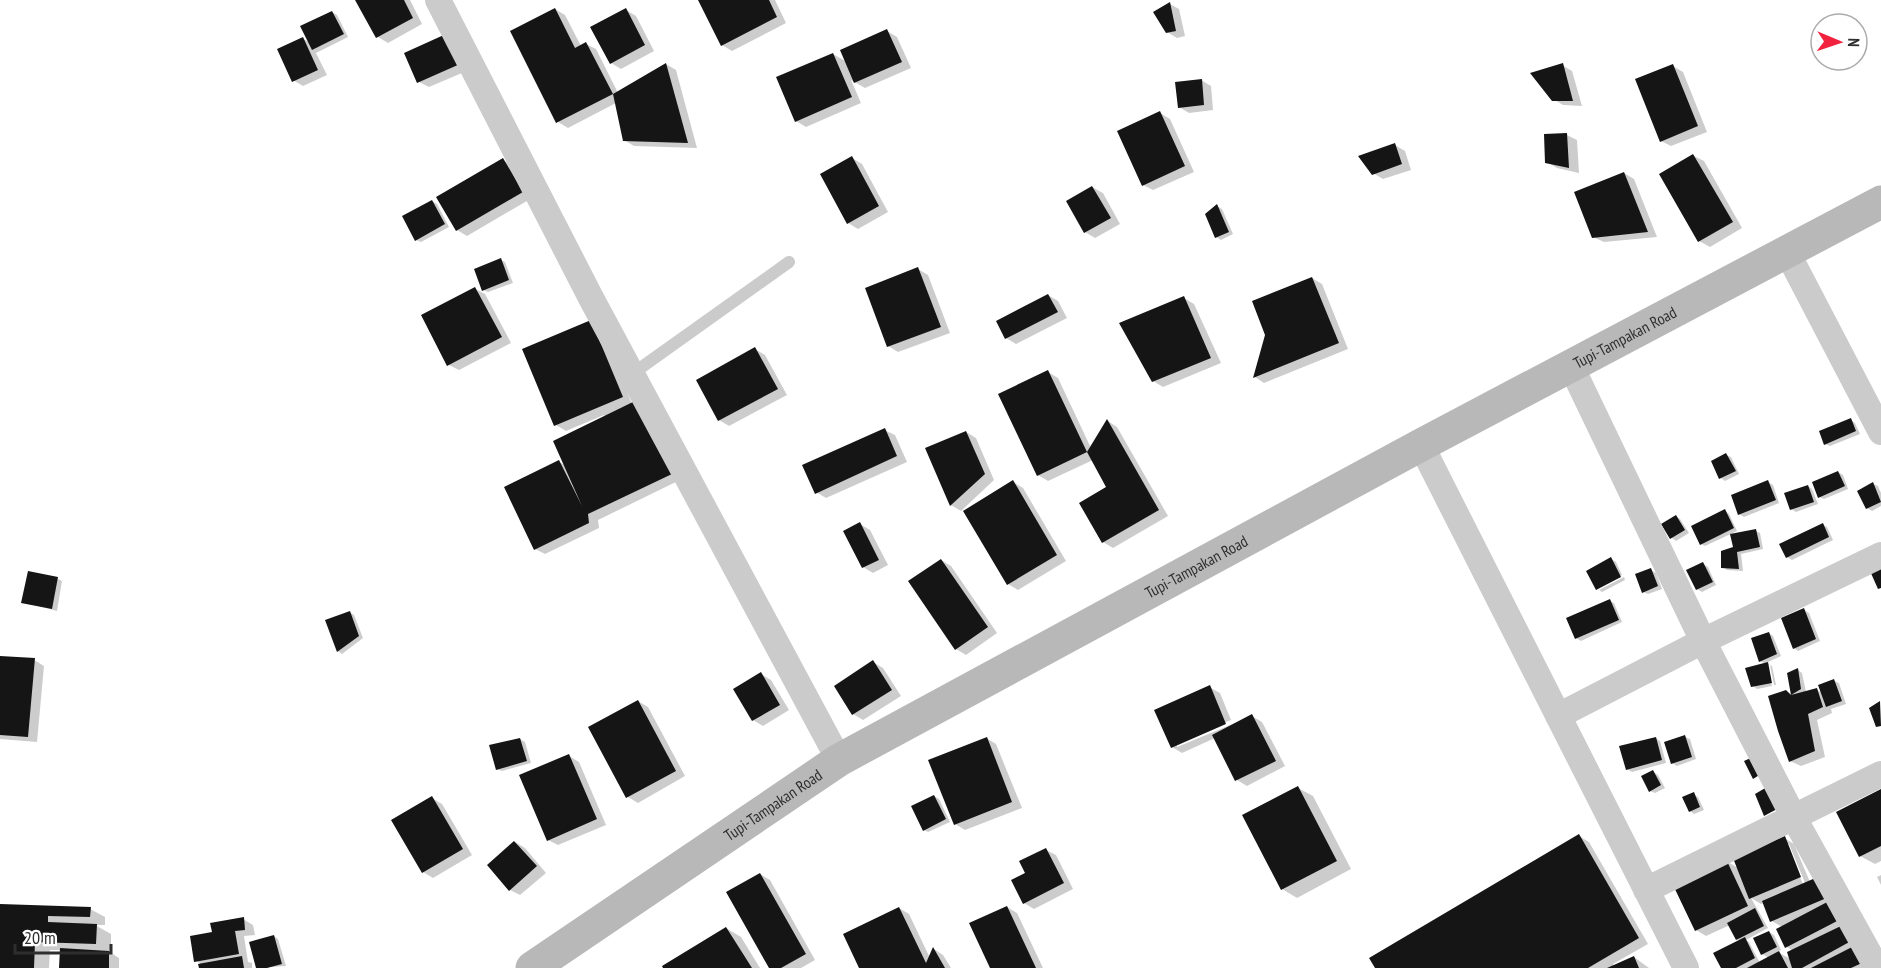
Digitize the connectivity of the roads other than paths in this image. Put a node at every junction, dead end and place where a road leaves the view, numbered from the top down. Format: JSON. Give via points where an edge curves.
{"nodes":[{"id":1,"x":438,"y":0,"type":"edge"},
{"id":2,"x":1881,"y":202,"type":"edge"},
{"id":3,"x":1787,"y":252,"type":"junction"},
{"id":4,"x":789,"y":262,"type":"dead end"},
{"id":5,"x":1571,"y":366,"type":"junction"},
{"id":6,"x":632,"y":374,"type":"junction"},
{"id":7,"x":1881,"y":432,"type":"edge"},
{"id":8,"x":1421,"y":446,"type":"junction"},
{"id":9,"x":1881,"y":555,"type":"edge"},
{"id":10,"x":1703,"y":641,"type":"junction"},
{"id":11,"x":1558,"y":716,"type":"junction"},
{"id":12,"x":839,"y":760,"type":"junction"},
{"id":13,"x":1881,"y":774,"type":"edge"},
{"id":14,"x":1793,"y":816,"type":"junction"},
{"id":15,"x":1646,"y":890,"type":"junction"},
{"id":16,"x":532,"y":968,"type":"edge"},
{"id":17,"x":1686,"y":968,"type":"edge"},
{"id":18,"x":1877,"y":968,"type":"edge"}],
"edges":[{"from":1,"to":6,"type":"street"},
{"from":2,"to":3,"type":"main road","name":"Tupi-Tampakan Road"},
{"from":3,"to":5,"type":"main road","name":"Tupi-Tampakan Road"},
{"from":3,"to":7,"type":"street"},
{"from":4,"to":6,"type":"lane"},
{"from":5,"to":8,"type":"main road","name":"Tupi-Tampakan Road"},
{"from":5,"to":10,"type":"street"},
{"from":6,"to":12,"type":"street"},
{"from":8,"to":11,"type":"street"},
{"from":8,"to":12,"type":"main road","name":"Tupi-Tampakan Road"},
{"from":9,"to":10,"type":"street"},
{"from":10,"to":11,"type":"street"},
{"from":10,"to":14,"type":"street"},
{"from":11,"to":15,"type":"street"},
{"from":12,"to":16,"type":"main road","name":"Tupi-Tampakan Road"},
{"from":13,"to":14,"type":"street"},
{"from":14,"to":15,"type":"street"},
{"from":14,"to":18,"type":"street"},
{"from":15,"to":17,"type":"street"}]}
